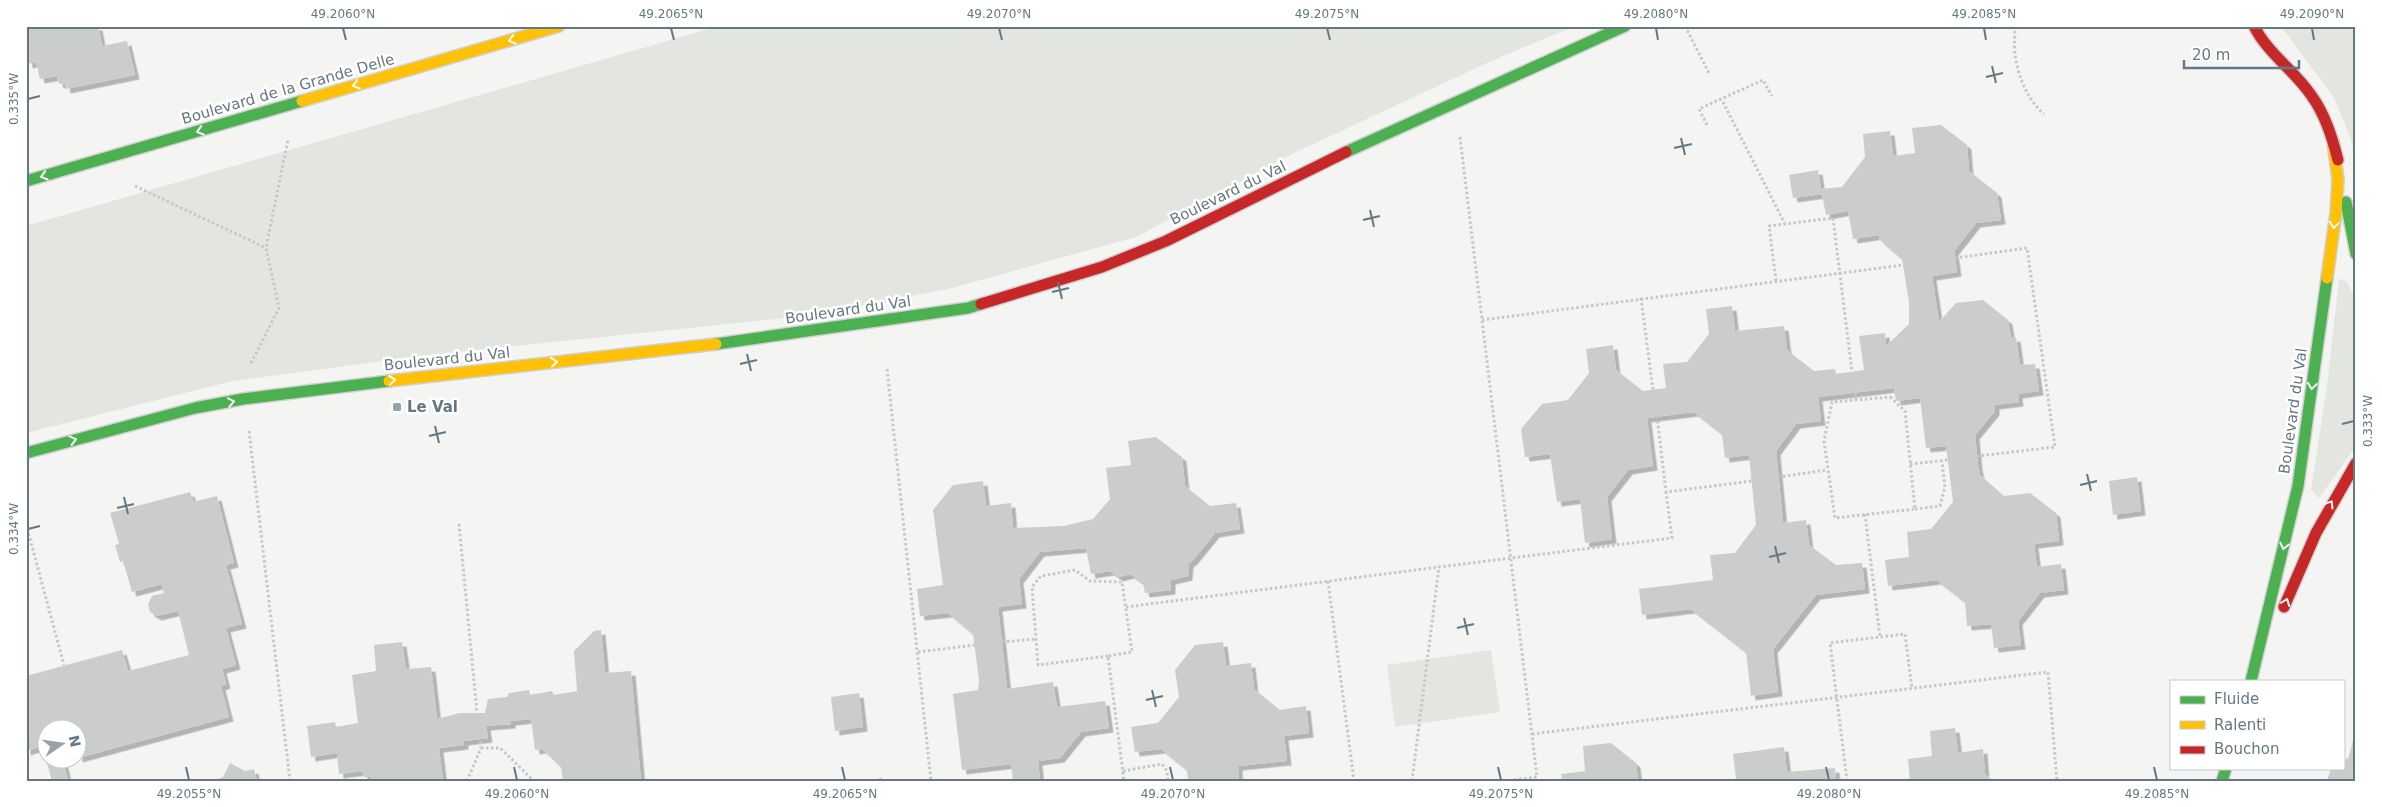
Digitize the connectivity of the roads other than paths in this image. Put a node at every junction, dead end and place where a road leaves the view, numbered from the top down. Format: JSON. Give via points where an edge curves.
{"nodes":[{"id":1,"x":559,"y":26,"type":"edge"},
{"id":2,"x":1625,"y":26,"type":"edge"},
{"id":3,"x":2254,"y":28,"type":"edge"},
{"id":4,"x":2333,"y":142,"type":"junction"},
{"id":5,"x":26,"y":181,"type":"edge"},
{"id":6,"x":2356,"y":254,"type":"edge"},
{"id":7,"x":26,"y":453,"type":"edge"},
{"id":8,"x":2356,"y":463,"type":"edge"},
{"id":9,"x":2251,"y":680,"type":"edge"},
{"id":10,"x":2256,"y":680,"type":"edge"}],
"edges":[{"from":1,"to":5,"type":"street","name":"Boulevard de la Grande Delle","one_way":true},
{"from":7,"to":2,"type":"street","name":"Boulevard du Val","one_way":true,"via":[[195,408],[243,399],[653,352],[968,308],[1102,267],[1166,241],[1321,164]]},
{"from":3,"to":4,"type":"street","via":[[2317,103]]},
{"from":4,"to":6,"type":"street"},
{"from":4,"to":9,"type":"street","name":"Boulevard du Val","one_way":true,"via":[[2338,180],[2336,213],[2298,486]]},
{"from":10,"to":8,"type":"street","one_way":true,"via":[[2300,564],[2327,508]]}]}
